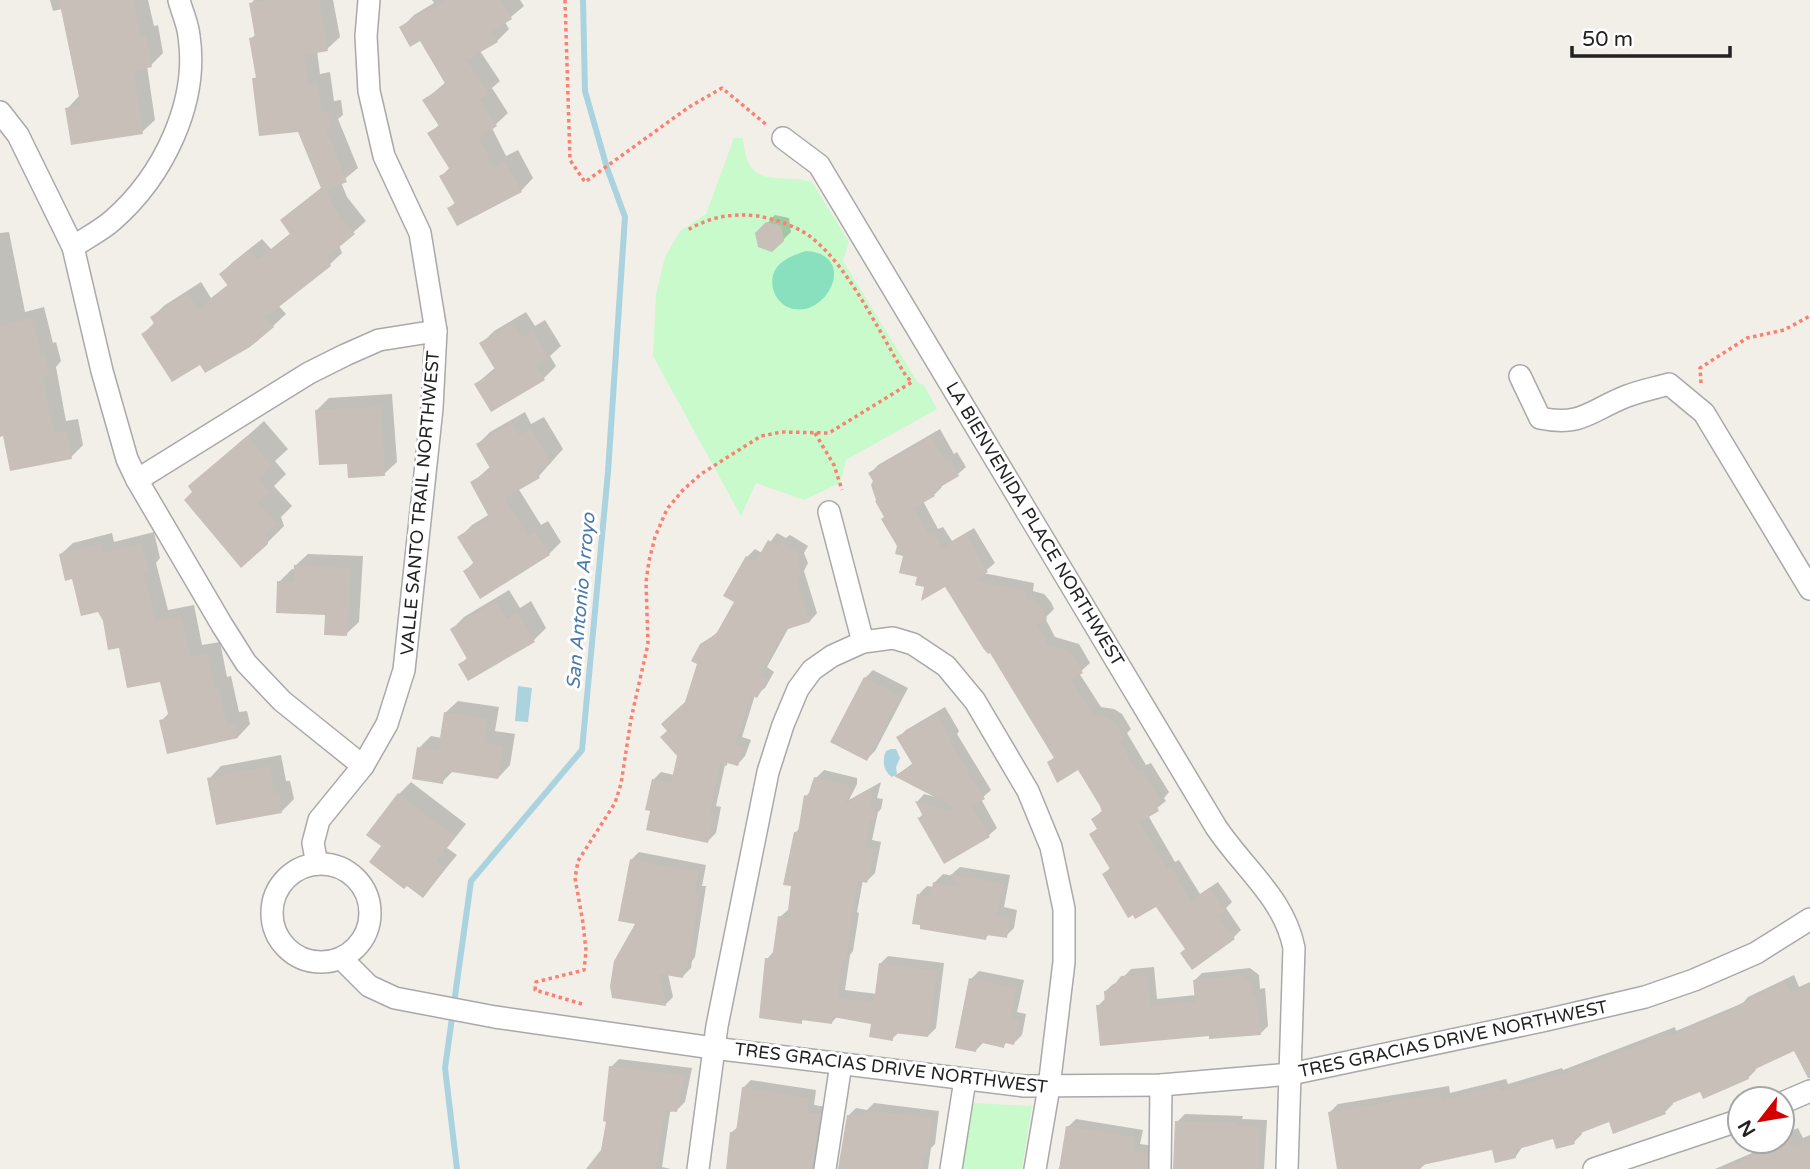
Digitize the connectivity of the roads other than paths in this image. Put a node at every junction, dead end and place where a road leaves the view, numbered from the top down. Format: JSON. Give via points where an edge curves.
{"nodes":[{"id":1,"x":179,"y":0,"type":"edge"},
{"id":2,"x":369,"y":0,"type":"edge"},
{"id":3,"x":0,"y":112,"type":"edge"},
{"id":4,"x":783,"y":138,"type":"road end"},
{"id":5,"x":73,"y":247,"type":"junction"},
{"id":6,"x":436,"y":331,"type":"junction"},
{"id":7,"x":1520,"y":376,"type":"dead end"},
{"id":8,"x":136,"y":480,"type":"junction"},
{"id":9,"x":829,"y":512,"type":"dead end"},
{"id":10,"x":1810,"y":589,"type":"edge"},
{"id":11,"x":863,"y":642,"type":"junction"},
{"id":12,"x":363,"y":766,"type":"junction"},
{"id":13,"x":317,"y":864,"type":"junction"},
{"id":14,"x":1810,"y":919,"type":"edge"},
{"id":15,"x":342,"y":958,"type":"junction"},
{"id":16,"x":713,"y":1048,"type":"junction"},
{"id":17,"x":841,"y":1064,"type":"junction"},
{"id":18,"x":1292,"y":1073,"type":"junction"},
{"id":19,"x":965,"y":1080,"type":"junction"},
{"id":20,"x":1161,"y":1085,"type":"junction"},
{"id":21,"x":1049,"y":1087,"type":"junction"},
{"id":22,"x":1726,"y":1125,"type":"edge"},
{"id":23,"x":698,"y":1169,"type":"edge"},
{"id":24,"x":825,"y":1169,"type":"edge"},
{"id":25,"x":951,"y":1169,"type":"edge"},
{"id":26,"x":1035,"y":1169,"type":"edge"},
{"id":27,"x":1160,"y":1169,"type":"edge"},
{"id":28,"x":1287,"y":1169,"type":"edge"},
{"id":29,"x":1594,"y":1169,"type":"edge"}],
"edges":[{"from":1,"to":5,"type":"street","via":[[190,36],[190,79],[183,114],[152,178],[113,220]]},
{"from":2,"to":6,"type":"street","name":"VALLE SANTO TRAIL NORTHWEST","via":[[369,91],[384,156],[420,233]]},
{"from":3,"to":5,"type":"street","via":[[18,135]]},
{"from":4,"to":18,"type":"street","name":"LA BIENVENIDA PLACE NORTHWEST","via":[[819,164],[1216,827],[1284,914],[1294,948]]},
{"from":5,"to":8,"type":"street","via":[[102,371]]},
{"from":6,"to":8,"type":"street","via":[[379,340],[333,361]]},
{"from":6,"to":12,"type":"street","name":"VALLE SANTO TRAIL NORTHWEST","via":[[404,670],[387,724]]},
{"from":7,"to":10,"type":"street","via":[[1540,418],[1560,422],[1585,418],[1627,396],[1669,384],[1704,414]]},
{"from":8,"to":12,"type":"street","via":[[246,663],[282,701]]},
{"from":9,"to":11,"type":"street"},
{"from":11,"to":16,"type":"street","via":[[812,670],[798,688],[783,725],[768,772]]},
{"from":11,"to":21,"type":"street","via":[[894,638],[913,644],[946,666],[975,701],[1028,791],[1051,847],[1064,909],[1064,962]]},
{"from":12,"to":13,"type":"street","name":"VALLE SANTO TRAIL NORTHWEST","via":[[319,820],[313,843]]},
{"from":13,"to":15,"type":"street","via":[[349,873],[363,887],[369,903],[366,935]]},
{"from":13,"to":15,"type":"street","via":[[286,879],[272,904],[272,922],[293,954],[325,963]]},
{"from":14,"to":18,"type":"street","name":"TRES GRACIAS DRIVE NORTHWEST","via":[[1756,953],[1695,981],[1645,997]]},
{"from":15,"to":16,"type":"street","name":"TRES GRACIAS DRIVE NORTHWEST","via":[[369,986],[396,998]]},
{"from":16,"to":17,"type":"street","name":"TRES GRACIAS DRIVE NORTHWEST"},
{"from":16,"to":23,"type":"street"},
{"from":17,"to":19,"type":"street","name":"TRES GRACIAS DRIVE NORTHWEST"},
{"from":17,"to":24,"type":"street"},
{"from":18,"to":20,"type":"street","name":"TRES GRACIAS DRIVE NORTHWEST"},
{"from":18,"to":28,"type":"street","name":"LA BIENVENIDA PLACE NORTHWEST"},
{"from":19,"to":21,"type":"street","name":"TRES GRACIAS DRIVE NORTHWEST"},
{"from":19,"to":25,"type":"street"},
{"from":20,"to":21,"type":"street","name":"TRES GRACIAS DRIVE NORTHWEST"},
{"from":20,"to":27,"type":"street"},
{"from":21,"to":26,"type":"street"},
{"from":22,"to":29,"type":"street"}]}
